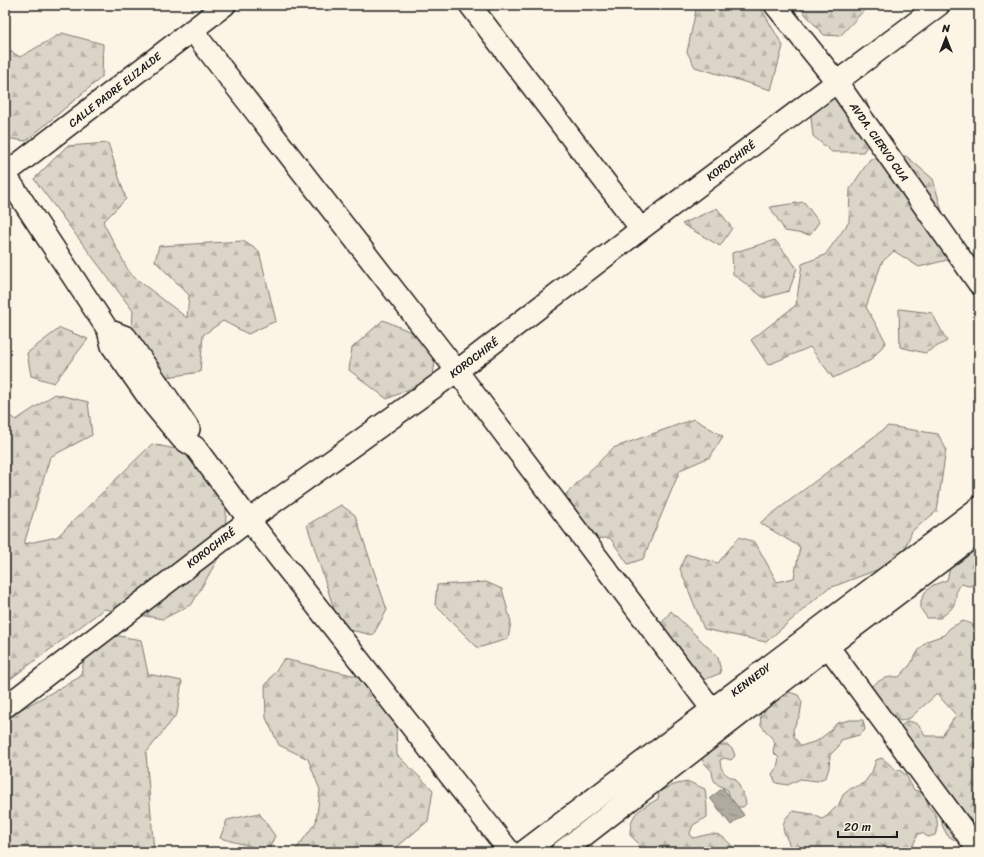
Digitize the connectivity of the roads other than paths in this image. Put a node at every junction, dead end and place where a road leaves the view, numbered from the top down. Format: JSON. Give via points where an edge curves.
{"nodes":[{"id":1,"x":225,"y":5,"type":"edge"},
{"id":2,"x":470,"y":5,"type":"edge"},
{"id":3,"x":775,"y":5,"type":"edge"},
{"id":4,"x":939,"y":5,"type":"edge"},
{"id":5,"x":192,"y":30,"type":"junction"},
{"id":6,"x":836,"y":81,"type":"junction"},
{"id":7,"x":5,"y":174,"type":"edge"},
{"id":8,"x":641,"y":229,"type":"junction"},
{"id":9,"x":979,"y":284,"type":"edge"},
{"id":10,"x":457,"y":371,"type":"junction"},
{"id":11,"x":979,"y":508,"type":"edge"},
{"id":12,"x":249,"y":520,"type":"junction"},
{"id":13,"x":979,"y":532,"type":"edge"},
{"id":14,"x":823,"y":638,"type":"junction"},
{"id":15,"x":5,"y":707,"type":"edge"},
{"id":16,"x":718,"y":718,"type":"junction"},
{"id":17,"x":979,"y":851,"type":"edge"},
{"id":18,"x":510,"y":852,"type":"edge"},
{"id":19,"x":524,"y":852,"type":"edge"},
{"id":20,"x":562,"y":852,"type":"edge"}],
"edges":[{"from":1,"to":5,"type":"street","name":"CALLE PADRE ELIZALDE"},
{"from":2,"to":8,"type":"street"},
{"from":3,"to":6,"type":"street","name":"AVDA. CIERVO CUA"},
{"from":4,"to":6,"type":"street","name":"KOROCHIRÉ"},
{"from":5,"to":7,"type":"street","name":"CALLE PADRE ELIZALDE"},
{"from":5,"to":10,"type":"street"},
{"from":6,"to":8,"type":"street","name":"KOROCHIRÉ"},
{"from":6,"to":9,"type":"street","name":"AVDA. CIERVO CUA"},
{"from":7,"to":12,"type":"street","via":[[108,330],[126,337],[191,432],[195,447]]},
{"from":8,"to":10,"type":"street","name":"KOROCHIRÉ"},
{"from":10,"to":12,"type":"street","name":"KOROCHIRÉ"},
{"from":10,"to":16,"type":"street"},
{"from":11,"to":14,"type":"main road","name":"KENNEDY"},
{"from":12,"to":15,"type":"street","name":"KOROCHIRÉ"},
{"from":12,"to":18,"type":"street"},
{"from":13,"to":14,"type":"main road","name":"KENNEDY"},
{"from":14,"to":16,"type":"main road","name":"KENNEDY"},
{"from":14,"to":17,"type":"street"},
{"from":16,"to":19,"type":"main road","name":"KENNEDY"},
{"from":16,"to":20,"type":"main road","name":"KENNEDY"}]}
